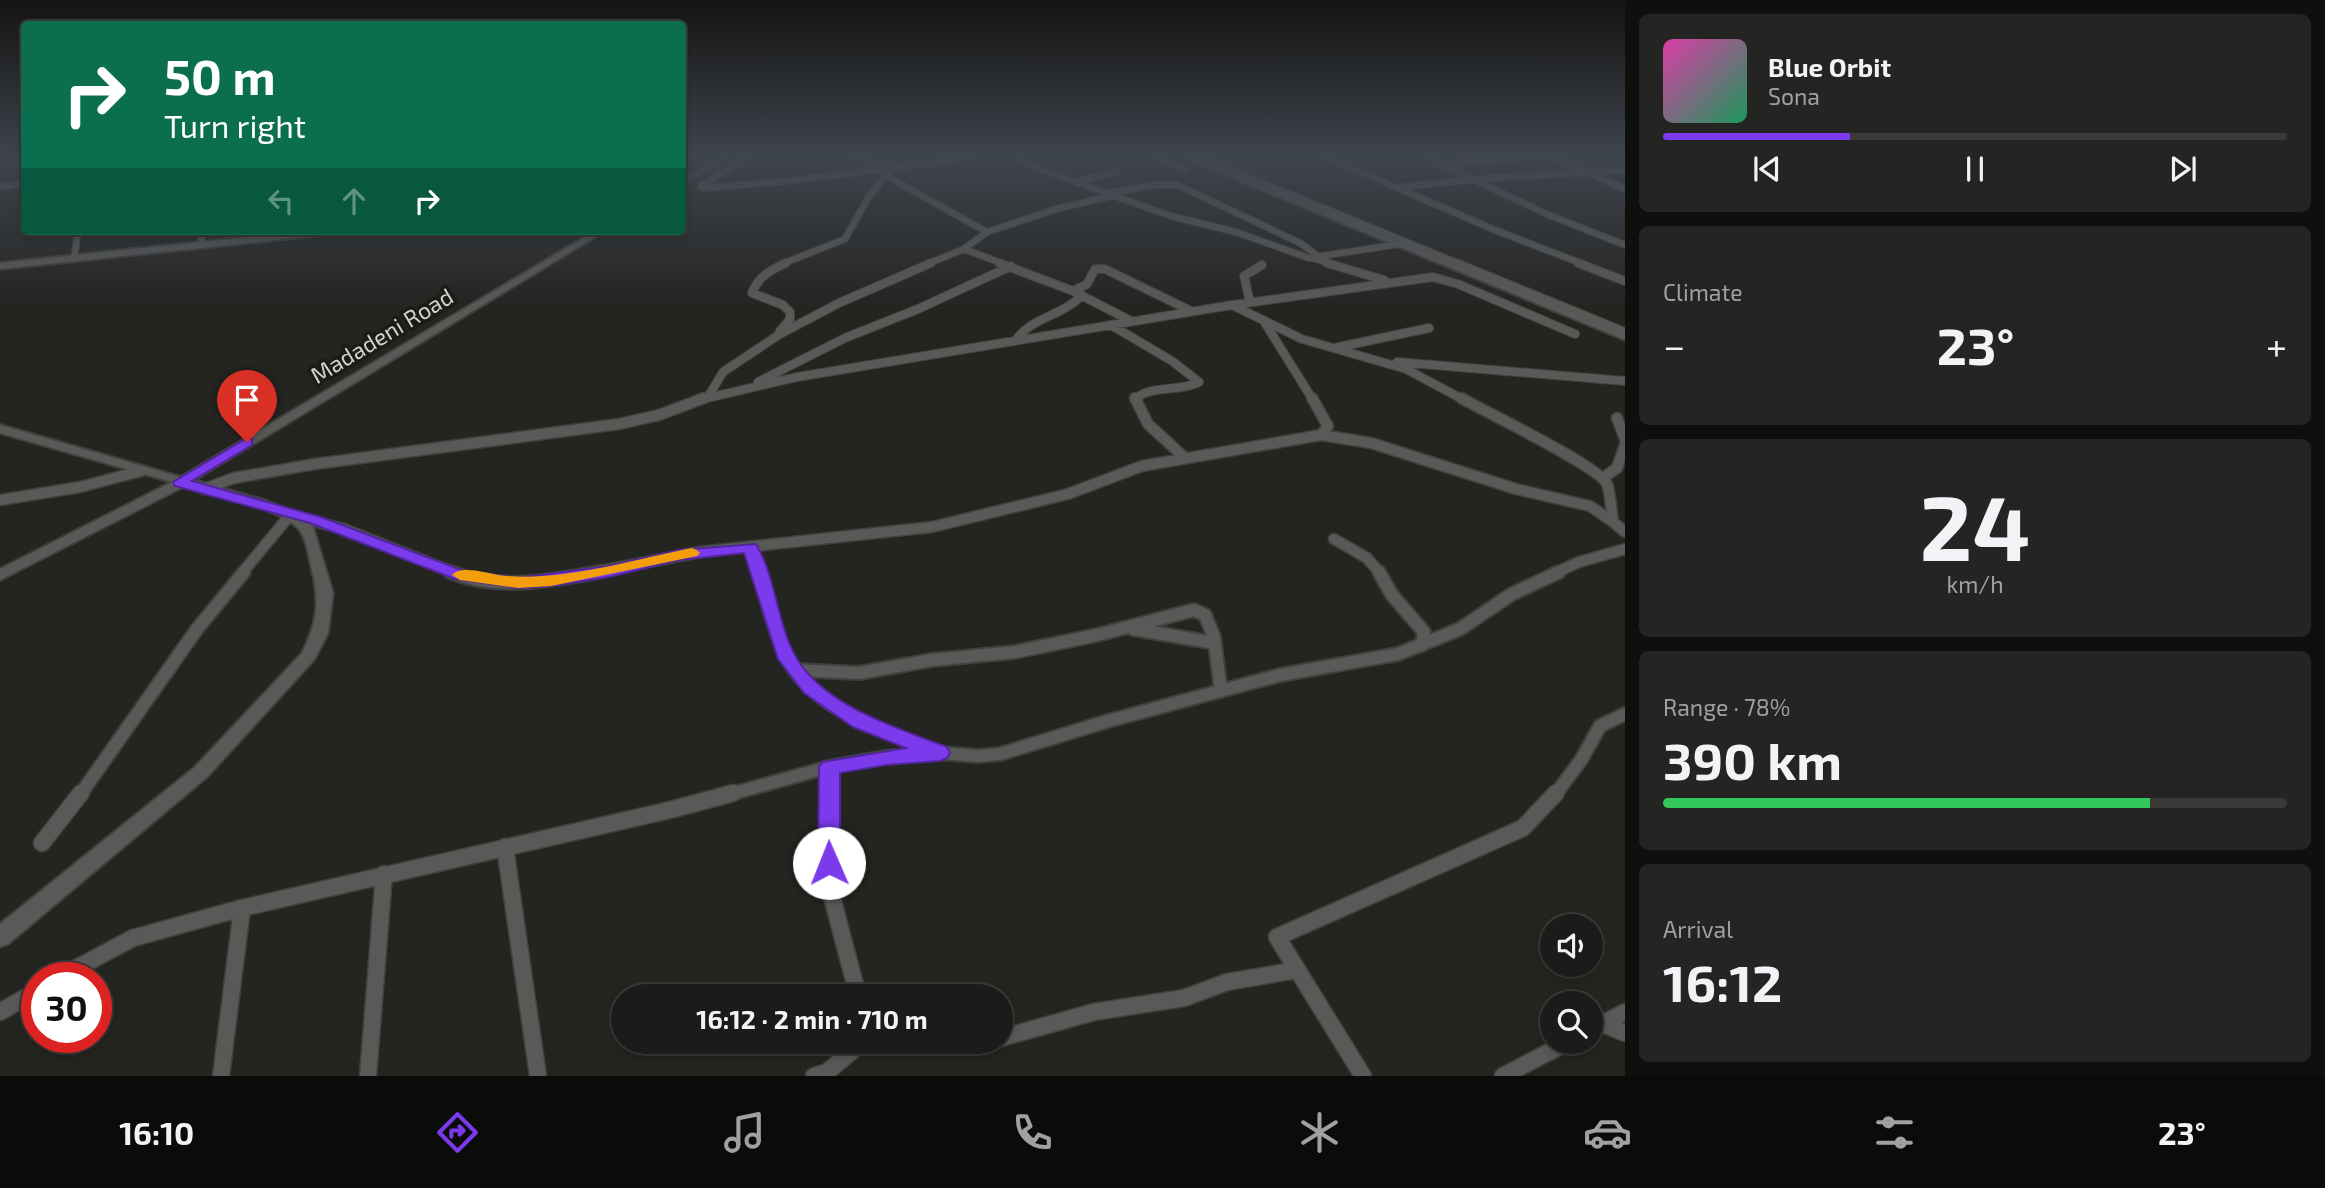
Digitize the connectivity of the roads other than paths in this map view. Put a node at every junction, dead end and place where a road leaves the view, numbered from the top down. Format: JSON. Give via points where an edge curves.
{"nodes":[{"id":1,"x":863,"y":207,"type":"edge"},
{"id":2,"x":944,"y":207,"type":"edge"},
{"id":3,"x":1063,"y":207,"type":"edge"},
{"id":4,"x":1148,"y":207,"type":"edge"},
{"id":5,"x":1225,"y":207,"type":"edge"},
{"id":6,"x":1309,"y":207,"type":"edge"},
{"id":7,"x":1319,"y":207,"type":"edge"},
{"id":8,"x":1443,"y":207,"type":"edge"},
{"id":9,"x":1533,"y":207,"type":"edge"},
{"id":10,"x":987,"y":232,"type":"junction"},
{"id":11,"x":78,"y":235,"type":"edge"},
{"id":12,"x":201,"y":235,"type":"edge"},
{"id":13,"x":294,"y":235,"type":"edge"},
{"id":14,"x":594,"y":235,"type":"edge"},
{"id":15,"x":1399,"y":244,"type":"junction"},
{"id":16,"x":202,"y":245,"type":"junction"},
{"id":17,"x":1625,"y":245,"type":"edge"},
{"id":18,"x":964,"y":249,"type":"junction"},
{"id":19,"x":1318,"y":256,"type":"junction"},
{"id":20,"x":1309,"y":258,"type":"junction"},
{"id":21,"x":74,"y":259,"type":"junction"},
{"id":22,"x":1449,"y":262,"type":"junction"},
{"id":23,"x":1262,"y":265,"type":"dead end"},
{"id":24,"x":0,"y":267,"type":"edge"},
{"id":25,"x":1011,"y":267,"type":"junction"},
{"id":26,"x":1390,"y":281,"type":"junction"},
{"id":27,"x":1625,"y":281,"type":"edge"},
{"id":28,"x":1073,"y":291,"type":"junction"},
{"id":29,"x":1082,"y":295,"type":"junction"},
{"id":30,"x":1250,"y":302,"type":"junction"},
{"id":31,"x":1232,"y":305,"type":"junction"},
{"id":32,"x":1190,"y":311,"type":"junction"},
{"id":33,"x":1132,"y":321,"type":"junction"},
{"id":34,"x":1265,"y":323,"type":"junction"},
{"id":35,"x":1111,"y":325,"type":"junction"},
{"id":36,"x":1429,"y":328,"type":"dead end"},
{"id":37,"x":1625,"y":332,"type":"edge"},
{"id":38,"x":1575,"y":334,"type":"dead end"},
{"id":39,"x":1625,"y":337,"type":"edge"},
{"id":40,"x":770,"y":340,"type":"junction"},
{"id":41,"x":1015,"y":341,"type":"junction"},
{"id":42,"x":1331,"y":348,"type":"junction"},
{"id":43,"x":1388,"y":361,"type":"junction"},
{"id":44,"x":1625,"y":381,"type":"edge"},
{"id":45,"x":750,"y":387,"type":"junction"},
{"id":46,"x":708,"y":397,"type":"junction"},
{"id":47,"x":1617,"y":418,"type":"dead end"},
{"id":48,"x":0,"y":429,"type":"edge"},
{"id":49,"x":1321,"y":435,"type":"junction"},
{"id":50,"x":1625,"y":439,"type":"edge"},
{"id":51,"x":1625,"y":445,"type":"edge"},
{"id":52,"x":1185,"y":458,"type":"junction"},
{"id":53,"x":141,"y":471,"type":"junction"},
{"id":54,"x":1603,"y":478,"type":"junction"},
{"id":55,"x":180,"y":482,"type":"junction"},
{"id":56,"x":204,"y":489,"type":"junction"},
{"id":57,"x":0,"y":500,"type":"edge"},
{"id":58,"x":290,"y":515,"type":"junction"},
{"id":59,"x":1613,"y":522,"type":"junction"},
{"id":60,"x":1625,"y":532,"type":"edge"},
{"id":61,"x":1334,"y":539,"type":"dead end"},
{"id":62,"x":750,"y":548,"type":"junction"},
{"id":63,"x":1625,"y":549,"type":"edge"},
{"id":64,"x":0,"y":575,"type":"edge"},
{"id":65,"x":1127,"y":628,"type":"junction"},
{"id":66,"x":1215,"y":643,"type":"junction"},
{"id":67,"x":1422,"y":645,"type":"junction"},
{"id":68,"x":795,"y":670,"type":"junction"},
{"id":69,"x":1221,"y":691,"type":"junction"},
{"id":70,"x":1625,"y":714,"type":"edge"},
{"id":71,"x":940,"y":753,"type":"junction"},
{"id":72,"x":829,"y":767,"type":"junction"},
{"id":73,"x":42,"y":843,"type":"dead end"},
{"id":74,"x":505,"y":847,"type":"junction"},
{"id":75,"x":384,"y":874,"type":"junction"},
{"id":76,"x":242,"y":908,"type":"junction"},
{"id":77,"x":0,"y":937,"type":"edge"},
{"id":78,"x":88,"y":962,"type":"edge"},
{"id":79,"x":1297,"y":970,"type":"junction"},
{"id":80,"x":855,"y":984,"type":"edge"},
{"id":81,"x":21,"y":1000,"type":"edge"},
{"id":82,"x":0,"y":1012,"type":"edge"},
{"id":83,"x":1625,"y":1012,"type":"edge"},
{"id":84,"x":1603,"y":1024,"type":"edge"},
{"id":85,"x":1603,"y":1028,"type":"edge"},
{"id":86,"x":1625,"y":1033,"type":"edge"},
{"id":87,"x":1013,"y":1035,"type":"edge"},
{"id":88,"x":849,"y":1054,"type":"edge"},
{"id":89,"x":1545,"y":1054,"type":"edge"},
{"id":90,"x":824,"y":1075,"type":"edge"},
{"id":91,"x":221,"y":1076,"type":"edge"},
{"id":92,"x":368,"y":1076,"type":"edge"},
{"id":93,"x":538,"y":1076,"type":"edge"},
{"id":94,"x":1363,"y":1076,"type":"edge"},
{"id":95,"x":1503,"y":1076,"type":"edge"}],
"edges":[{"from":1,"to":40,"type":"street","via":[[849,236],[773,269],[757,283],[752,293],[790,312],[790,319]]},
{"from":2,"to":10,"type":"street"},
{"from":3,"to":10,"type":"street"},
{"from":4,"to":20,"type":"street"},
{"from":5,"to":19,"type":"street"},
{"from":6,"to":15,"type":"street"},
{"from":7,"to":22,"type":"street"},
{"from":8,"to":27,"type":"street"},
{"from":9,"to":17,"type":"street"},
{"from":10,"to":18,"type":"street"},
{"from":11,"to":21,"type":"street"},
{"from":12,"to":16,"type":"street"},
{"from":13,"to":16,"type":"street"},
{"from":14,"to":55,"type":"street","name":"Madadeni Road"},
{"from":15,"to":19,"type":"street"},
{"from":15,"to":22,"type":"street"},
{"from":16,"to":21,"type":"street"},
{"from":18,"to":25,"type":"street"},
{"from":18,"to":40,"type":"street","via":[[857,293]]},
{"from":19,"to":20,"type":"street"},
{"from":20,"to":26,"type":"street"},
{"from":21,"to":24,"type":"street"},
{"from":22,"to":37,"type":"street"},
{"from":22,"to":39,"type":"street"},
{"from":23,"to":30,"type":"street","via":[[1244,276]]},
{"from":25,"to":28,"type":"street"},
{"from":25,"to":45,"type":"street","via":[[845,338]]},
{"from":26,"to":30,"type":"street"},
{"from":26,"to":38,"type":"street","via":[[1440,278]]},
{"from":28,"to":29,"type":"street"},
{"from":28,"to":32,"type":"street","via":[[1087,284],[1095,269],[1105,269]]},
{"from":29,"to":33,"type":"street"},
{"from":29,"to":41,"type":"street","via":[[1023,331]]},
{"from":30,"to":31,"type":"street"},
{"from":31,"to":32,"type":"street"},
{"from":31,"to":34,"type":"street"},
{"from":32,"to":33,"type":"street"},
{"from":33,"to":35,"type":"street"},
{"from":34,"to":42,"type":"street"},
{"from":34,"to":49,"type":"street","via":[[1325,419],[1328,426]]},
{"from":35,"to":41,"type":"street"},
{"from":35,"to":52,"type":"street","via":[[1199,382],[1135,398],[1142,418]]},
{"from":36,"to":42,"type":"street"},
{"from":40,"to":46,"type":"street","via":[[723,372]]},
{"from":41,"to":45,"type":"street"},
{"from":42,"to":43,"type":"street"},
{"from":43,"to":44,"type":"street"},
{"from":43,"to":54,"type":"street"},
{"from":45,"to":46,"type":"street"},
{"from":46,"to":56,"type":"street","via":[[619,424],[315,464],[234,478]]},
{"from":47,"to":50,"type":"street"},
{"from":48,"to":53,"type":"street"},
{"from":49,"to":52,"type":"street"},
{"from":49,"to":59,"type":"street","via":[[1371,443],[1516,489],[1590,506]]},
{"from":51,"to":54,"type":"street","via":[[1617,468]]},
{"from":52,"to":62,"type":"street","via":[[1142,466],[1068,494],[932,527]]},
{"from":53,"to":55,"type":"street"},
{"from":53,"to":57,"type":"street"},
{"from":54,"to":59,"type":"street"},
{"from":55,"to":56,"type":"street"},
{"from":55,"to":64,"type":"street","name":"Madadeni Road"},
{"from":56,"to":58,"type":"street"},
{"from":58,"to":62,"type":"street","via":[[344,529],[461,576],[518,583],[609,572],[700,552]]},
{"from":58,"to":73,"type":"street","via":[[197,629]]},
{"from":58,"to":77,"type":"street","via":[[308,530],[324,593],[320,633],[308,656],[201,772]]},
{"from":59,"to":60,"type":"street"},
{"from":61,"to":67,"type":"street","via":[[1377,568],[1399,604],[1424,632]]},
{"from":62,"to":68,"type":"street","via":[[782,647]]},
{"from":63,"to":67,"type":"street","via":[[1579,562],[1512,594],[1460,629]]},
{"from":65,"to":66,"type":"street"},
{"from":65,"to":66,"type":"street","via":[[1194,610],[1207,618]]},
{"from":65,"to":68,"type":"street","via":[[1015,652],[932,660],[872,672]]},
{"from":66,"to":69,"type":"street"},
{"from":67,"to":69,"type":"street"},
{"from":68,"to":71,"type":"street","via":[[821,697],[860,722]]},
{"from":69,"to":71,"type":"street","via":[[1000,754]]},
{"from":70,"to":79,"type":"street","via":[[1594,731],[1582,758],[1523,828],[1277,937]]},
{"from":71,"to":72,"type":"street"},
{"from":72,"to":74,"type":"street","via":[[670,810]]},
{"from":72,"to":80,"type":"street","via":[[832,897]]},
{"from":74,"to":75,"type":"street"},
{"from":74,"to":93,"type":"street"},
{"from":75,"to":76,"type":"street"},
{"from":75,"to":92,"type":"street"},
{"from":76,"to":78,"type":"street","via":[[133,938]]},
{"from":76,"to":91,"type":"street"},
{"from":79,"to":87,"type":"street","via":[[1227,982],[1184,998],[1094,1012]]},
{"from":79,"to":94,"type":"street"},
{"from":81,"to":82,"type":"street"},
{"from":83,"to":84,"type":"street"},
{"from":85,"to":86,"type":"street"},
{"from":88,"to":90,"type":"street"},
{"from":89,"to":95,"type":"street"}]}
